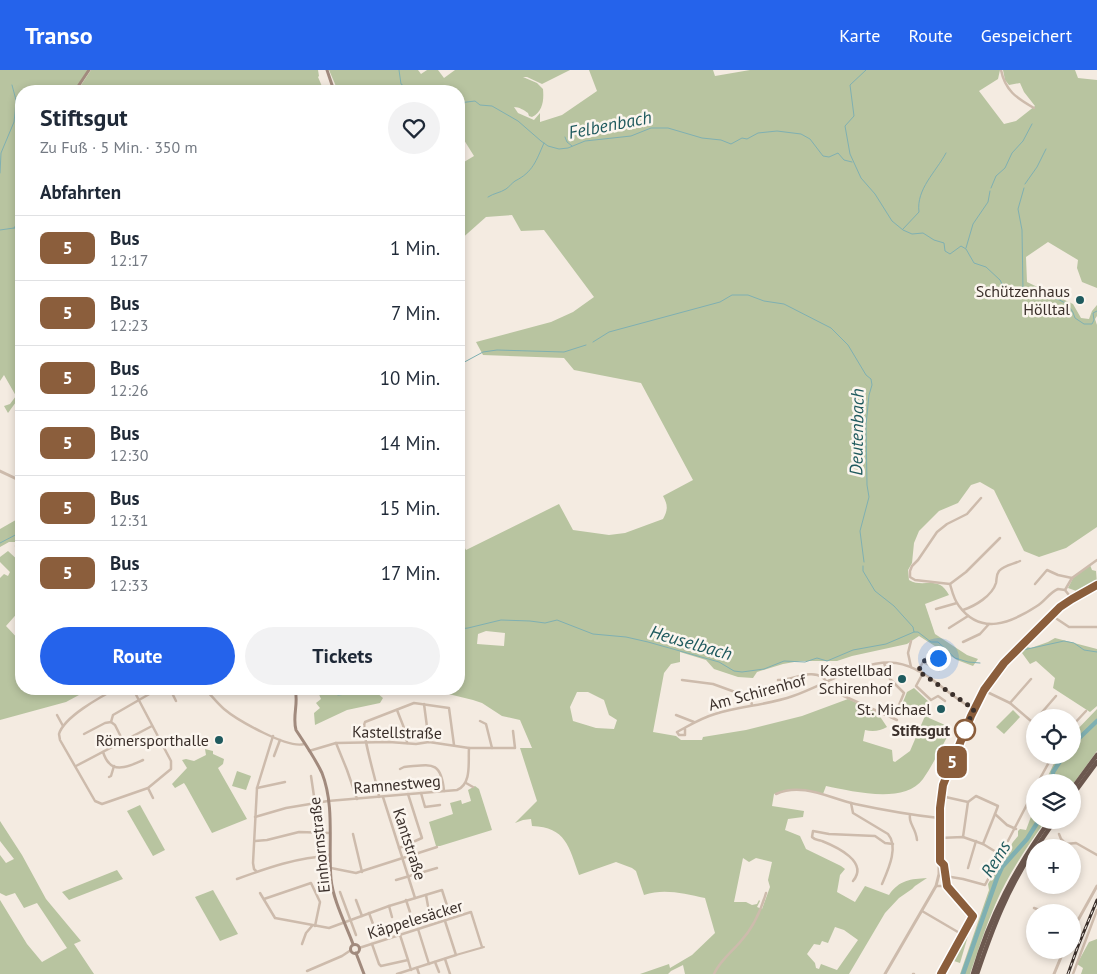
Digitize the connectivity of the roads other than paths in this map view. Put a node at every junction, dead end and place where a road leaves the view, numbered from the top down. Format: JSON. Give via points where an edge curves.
{"nodes":[{"id":1,"x":89,"y":70,"type":"edge"},
{"id":2,"x":326,"y":70,"type":"edge"},
{"id":3,"x":1001,"y":70,"type":"edge"},
{"id":4,"x":79,"y":85,"type":"edge"},
{"id":5,"x":332,"y":85,"type":"edge"},
{"id":6,"x":1034,"y":108,"type":"dead end"},
{"id":7,"x":0,"y":471,"type":"edge"},
{"id":8,"x":15,"y":478,"type":"edge"},
{"id":9,"x":981,"y":498,"type":"dead end"},
{"id":10,"x":1000,"y":538,"type":"dead end"},
{"id":11,"x":1097,"y":560,"type":"edge"},
{"id":12,"x":1020,"y":561,"type":"dead end"},
{"id":13,"x":1072,"y":578,"type":"junction"},
{"id":14,"x":950,"y":584,"type":"junction"},
{"id":15,"x":1035,"y":584,"type":"dead end"},
{"id":16,"x":1097,"y":585,"type":"edge"},
{"id":17,"x":1065,"y":590,"type":"junction"},
{"id":18,"x":1072,"y":599,"type":"junction"},
{"id":19,"x":957,"y":603,"type":"junction"},
{"id":20,"x":936,"y":609,"type":"dead end"},
{"id":21,"x":962,"y":610,"type":"junction"},
{"id":22,"x":1051,"y":615,"type":"junction"},
{"id":23,"x":968,"y":616,"type":"junction"},
{"id":24,"x":989,"y":624,"type":"junction"},
{"id":25,"x":1097,"y":627,"type":"edge"},
{"id":26,"x":949,"y":628,"type":"dead end"},
{"id":27,"x":911,"y":641,"type":"dead end"},
{"id":28,"x":963,"y":642,"type":"dead end"},
{"id":29,"x":923,"y":662,"type":"junction"},
{"id":30,"x":884,"y":663,"type":"junction"},
{"id":31,"x":911,"y":667,"type":"junction"},
{"id":32,"x":918,"y":671,"type":"junction"},
{"id":33,"x":923,"y":673,"type":"junction"},
{"id":34,"x":1031,"y":679,"type":"dead end"},
{"id":35,"x":682,"y":680,"type":"dead end"},
{"id":36,"x":778,"y":680,"type":"dead end"},
{"id":37,"x":827,"y":682,"type":"junction"},
{"id":38,"x":984,"y":690,"type":"junction"},
{"id":39,"x":105,"y":695,"type":"edge"},
{"id":40,"x":136,"y":695,"type":"edge"},
{"id":41,"x":149,"y":695,"type":"edge"},
{"id":42,"x":173,"y":695,"type":"edge"},
{"id":43,"x":210,"y":695,"type":"edge"},
{"id":44,"x":296,"y":695,"type":"edge"},
{"id":45,"x":1056,"y":696,"type":"dead end"},
{"id":46,"x":176,"y":700,"type":"dead end"},
{"id":47,"x":139,"y":701,"type":"junction"},
{"id":48,"x":945,"y":701,"type":"dead end"},
{"id":49,"x":424,"y":704,"type":"junction"},
{"id":50,"x":1010,"y":704,"type":"junction"},
{"id":51,"x":752,"y":705,"type":"junction"},
{"id":52,"x":899,"y":705,"type":"dead end"},
{"id":53,"x":974,"y":709,"type":"junction"},
{"id":54,"x":1045,"y":709,"type":"edge"},
{"id":55,"x":397,"y":710,"type":"junction"},
{"id":56,"x":1086,"y":711,"type":"dead end"},
{"id":57,"x":57,"y":715,"type":"dead end"},
{"id":58,"x":676,"y":715,"type":"dead end"},
{"id":59,"x":1081,"y":716,"type":"edge"},
{"id":60,"x":1026,"y":717,"type":"edge"},
{"id":61,"x":897,"y":720,"type":"dead end"},
{"id":62,"x":480,"y":721,"type":"dead end"},
{"id":63,"x":111,"y":722,"type":"junction"},
{"id":64,"x":694,"y":722,"type":"junction"},
{"id":65,"x":63,"y":726,"type":"junction"},
{"id":66,"x":152,"y":726,"type":"junction"},
{"id":67,"x":685,"y":728,"type":"dead end"},
{"id":68,"x":513,"y":731,"type":"dead end"},
{"id":69,"x":84,"y":734,"type":"dead end"},
{"id":70,"x":273,"y":736,"type":"junction"},
{"id":71,"x":280,"y":740,"type":"junction"},
{"id":72,"x":123,"y":741,"type":"junction"},
{"id":73,"x":366,"y":742,"type":"junction"},
{"id":74,"x":429,"y":742,"type":"junction"},
{"id":75,"x":336,"y":743,"type":"junction"},
{"id":76,"x":407,"y":743,"type":"junction"},
{"id":77,"x":304,"y":744,"type":"junction"},
{"id":78,"x":454,"y":745,"type":"junction"},
{"id":79,"x":469,"y":748,"type":"junction"},
{"id":80,"x":492,"y":748,"type":"junction"},
{"id":81,"x":309,"y":751,"type":"junction"},
{"id":82,"x":103,"y":752,"type":"junction"},
{"id":83,"x":1097,"y":755,"type":"edge"},
{"id":84,"x":274,"y":756,"type":"dead end"},
{"id":85,"x":143,"y":760,"type":"dead end"},
{"id":86,"x":1097,"y":762,"type":"edge"},
{"id":87,"x":76,"y":766,"type":"junction"},
{"id":88,"x":114,"y":766,"type":"junction"},
{"id":89,"x":400,"y":769,"type":"dead end"},
{"id":90,"x":311,"y":776,"type":"dead end"},
{"id":91,"x":109,"y":777,"type":"dead end"},
{"id":92,"x":1081,"y":777,"type":"edge"},
{"id":93,"x":285,"y":782,"type":"dead end"},
{"id":94,"x":466,"y":783,"type":"junction"},
{"id":95,"x":1081,"y":784,"type":"edge"},
{"id":96,"x":473,"y":787,"type":"dead end"},
{"id":97,"x":148,"y":788,"type":"junction"},
{"id":98,"x":257,"y":788,"type":"junction"},
{"id":99,"x":444,"y":791,"type":"junction"},
{"id":100,"x":421,"y":793,"type":"junction"},
{"id":101,"x":408,"y":794,"type":"junction"},
{"id":102,"x":776,"y":794,"type":"dead end"},
{"id":103,"x":941,"y":796,"type":"junction"},
{"id":104,"x":381,"y":797,"type":"junction"},
{"id":105,"x":153,"y":798,"type":"dead end"},
{"id":106,"x":356,"y":799,"type":"junction"},
{"id":107,"x":328,"y":801,"type":"junction"},
{"id":108,"x":968,"y":802,"type":"junction"},
{"id":109,"x":315,"y":803,"type":"junction"},
{"id":110,"x":851,"y":803,"type":"junction"},
{"id":111,"x":440,"y":805,"type":"dead end"},
{"id":112,"x":1026,"y":808,"type":"edge"},
{"id":113,"x":995,"y":814,"type":"junction"},
{"id":114,"x":910,"y":815,"type":"junction"},
{"id":115,"x":255,"y":817,"type":"junction"},
{"id":116,"x":939,"y":818,"type":"junction"},
{"id":117,"x":1016,"y":829,"type":"junction"},
{"id":118,"x":1044,"y":829,"type":"edge"},
{"id":119,"x":330,"y":833,"type":"junction"},
{"id":120,"x":353,"y":834,"type":"dead end"},
{"id":121,"x":1059,"y":834,"type":"dead end"},
{"id":122,"x":964,"y":837,"type":"junction"},
{"id":123,"x":939,"y":838,"type":"junction"},
{"id":124,"x":916,"y":840,"type":"dead end"},
{"id":125,"x":255,"y":841,"type":"junction"},
{"id":126,"x":976,"y":841,"type":"junction"},
{"id":127,"x":893,"y":844,"type":"junction"},
{"id":128,"x":983,"y":844,"type":"junction"},
{"id":129,"x":437,"y":847,"type":"dead end"},
{"id":130,"x":399,"y":848,"type":"junction"},
{"id":131,"x":1001,"y":855,"type":"junction"},
{"id":132,"x":1097,"y":855,"type":"edge"},
{"id":133,"x":330,"y":856,"type":"junction"},
{"id":134,"x":402,"y":857,"type":"junction"},
{"id":135,"x":940,"y":861,"type":"junction"},
{"id":136,"x":1026,"y":864,"type":"edge"},
{"id":137,"x":330,"y":868,"type":"junction"},
{"id":138,"x":437,"y":868,"type":"dead end"},
{"id":139,"x":968,"y":868,"type":"dead end"},
{"id":140,"x":256,"y":871,"type":"junction"},
{"id":141,"x":362,"y":872,"type":"junction"},
{"id":142,"x":408,"y":876,"type":"junction"},
{"id":143,"x":945,"y":876,"type":"junction"},
{"id":144,"x":237,"y":879,"type":"dead end"},
{"id":145,"x":396,"y":880,"type":"dead end"},
{"id":146,"x":853,"y":881,"type":"dead end"},
{"id":147,"x":882,"y":884,"type":"dead end"},
{"id":148,"x":936,"y":886,"type":"junction"},
{"id":149,"x":947,"y":886,"type":"junction"},
{"id":150,"x":1097,"y":886,"type":"edge"},
{"id":151,"x":340,"y":892,"type":"dead end"},
{"id":152,"x":260,"y":893,"type":"dead end"},
{"id":153,"x":766,"y":893,"type":"dead end"},
{"id":154,"x":425,"y":895,"type":"junction"},
{"id":155,"x":415,"y":898,"type":"junction"},
{"id":156,"x":263,"y":899,"type":"junction"},
{"id":157,"x":356,"y":900,"type":"dead end"},
{"id":158,"x":406,"y":900,"type":"junction"},
{"id":159,"x":389,"y":906,"type":"junction"},
{"id":160,"x":428,"y":906,"type":"dead end"},
{"id":161,"x":1097,"y":910,"type":"edge"},
{"id":162,"x":922,"y":911,"type":"junction"},
{"id":163,"x":410,"y":912,"type":"dead end"},
{"id":164,"x":369,"y":913,"type":"junction"},
{"id":165,"x":362,"y":916,"type":"junction"},
{"id":166,"x":1081,"y":916,"type":"edge"},
{"id":167,"x":392,"y":917,"type":"dead end"},
{"id":168,"x":451,"y":918,"type":"junction"},
{"id":169,"x":350,"y":920,"type":"junction"},
{"id":170,"x":445,"y":920,"type":"junction"},
{"id":171,"x":345,"y":922,"type":"junction"},
{"id":172,"x":373,"y":924,"type":"dead end"},
{"id":173,"x":314,"y":926,"type":"junction"},
{"id":174,"x":418,"y":929,"type":"junction"},
{"id":175,"x":356,"y":935,"type":"dead end"},
{"id":176,"x":400,"y":935,"type":"junction"},
{"id":177,"x":963,"y":935,"type":"junction"},
{"id":178,"x":372,"y":943,"type":"junction"},
{"id":179,"x":302,"y":944,"type":"dead end"},
{"id":180,"x":353,"y":944,"type":"junction"},
{"id":181,"x":483,"y":947,"type":"joint"},
{"id":182,"x":359,"y":948,"type":"junction"},
{"id":183,"x":351,"y":950,"type":"junction"},
{"id":184,"x":356,"y":953,"type":"junction"},
{"id":185,"x":456,"y":955,"type":"junction"},
{"id":186,"x":445,"y":959,"type":"junction"},
{"id":187,"x":1060,"y":959,"type":"edge"},
{"id":188,"x":408,"y":960,"type":"junction"},
{"id":189,"x":435,"y":962,"type":"junction"},
{"id":190,"x":429,"y":964,"type":"junction"},
{"id":191,"x":417,"y":968,"type":"junction"},
{"id":192,"x":411,"y":970,"type":"junction"},
{"id":193,"x":307,"y":971,"type":"dead end"},
{"id":194,"x":439,"y":972,"type":"dead end"},
{"id":195,"x":364,"y":974,"type":"edge"},
{"id":196,"x":397,"y":974,"type":"edge"},
{"id":197,"x":419,"y":974,"type":"edge"},
{"id":198,"x":450,"y":974,"type":"edge"},
{"id":199,"x":714,"y":974,"type":"edge"},
{"id":200,"x":885,"y":974,"type":"edge"},
{"id":201,"x":941,"y":974,"type":"edge"},
{"id":202,"x":973,"y":974,"type":"edge"},
{"id":203,"x":977,"y":974,"type":"edge"},
{"id":204,"x":1054,"y":974,"type":"edge"},
{"id":205,"x":1073,"y":974,"type":"edge"}],
"edges":[{"from":1,"to":4,"type":"main road"},
{"from":2,"to":5,"type":"main road"},
{"from":3,"to":6,"type":"street","via":[[1008,89]]},
{"from":7,"to":8,"type":"street"},
{"from":9,"to":14,"type":"street","via":[[967,514],[947,524],[930,539],[909,574],[913,579]]},
{"from":10,"to":14,"type":"street"},
{"from":11,"to":13,"type":"street"},
{"from":12,"to":21,"type":"street","via":[[1000,570],[989,594]]},
{"from":13,"to":15,"type":"street","via":[[1047,570]]},
{"from":13,"to":17,"type":"street"},
{"from":14,"to":19,"type":"street"},
{"from":16,"to":18,"type":"street"},
{"from":17,"to":18,"type":"street"},
{"from":17,"to":24,"type":"street","via":[[1055,590],[1042,603],[1018,616]]},
{"from":18,"to":22,"type":"street"},
{"from":19,"to":20,"type":"street"},
{"from":19,"to":21,"type":"street"},
{"from":21,"to":23,"type":"street"},
{"from":22,"to":25,"type":"street","via":[[1068,627]]},
{"from":22,"to":38,"type":"street","via":[[1004,663]]},
{"from":23,"to":24,"type":"street"},
{"from":23,"to":26,"type":"street"},
{"from":24,"to":28,"type":"street","via":[[980,634]]},
{"from":27,"to":31,"type":"street","via":[[908,652]]},
{"from":29,"to":29,"type":"street","via":[[930,654],[945,664],[939,670]]},
{"from":29,"to":32,"type":"street"},
{"from":30,"to":31,"type":"street","name":"Am Schirenhof"},
{"from":30,"to":37,"type":"street","name":"Am Schirenhof","via":[[865,666]]},
{"from":30,"to":52,"type":"street","via":[[890,679],[904,693]]},
{"from":31,"to":32,"type":"street","name":"Am Schirenhof"},
{"from":32,"to":33,"type":"street","name":"Am Schirenhof"},
{"from":33,"to":48,"type":"street","via":[[916,686],[919,690],[931,700],[938,696]]},
{"from":33,"to":53,"type":"street","name":"Am Schirenhof"},
{"from":34,"to":50,"type":"street"},
{"from":35,"to":51,"type":"street","via":[[722,687],[746,696]]},
{"from":36,"to":37,"type":"street","via":[[814,675]]},
{"from":37,"to":51,"type":"street","name":"Am Schirenhof","via":[[792,697]]},
{"from":37,"to":61,"type":"street","via":[[835,692]]},
{"from":38,"to":50,"type":"street"},
{"from":38,"to":53,"type":"street"},
{"from":39,"to":65,"type":"street"},
{"from":40,"to":47,"type":"street"},
{"from":41,"to":47,"type":"street"},
{"from":42,"to":46,"type":"street"},
{"from":43,"to":70,"type":"street","via":[[223,709]]},
{"from":44,"to":77,"type":"main road","name":"Einhornstraße","via":[[294,723]]},
{"from":45,"to":54,"type":"street"},
{"from":47,"to":63,"type":"street","via":[[113,715]]},
{"from":47,"to":66,"type":"street"},
{"from":49,"to":55,"type":"street"},
{"from":49,"to":74,"type":"street"},
{"from":49,"to":78,"type":"street","via":[[449,708]]},
{"from":50,"to":60,"type":"street"},
{"from":51,"to":64,"type":"street","name":"Am Schirenhof"},
{"from":53,"to":103,"type":"street"},
{"from":55,"to":73,"type":"street","via":[[365,722]]},
{"from":55,"to":76,"type":"street"},
{"from":56,"to":59,"type":"street"},
{"from":57,"to":65,"type":"street"},
{"from":58,"to":64,"type":"street","name":"Am Schirenhof"},
{"from":62,"to":80,"type":"street","via":[[486,724]]},
{"from":63,"to":69,"type":"street"},
{"from":63,"to":72,"type":"street"},
{"from":64,"to":67,"type":"street","name":"Am Schirenhof"},
{"from":65,"to":87,"type":"street","via":[[59,737]]},
{"from":66,"to":72,"type":"street"},
{"from":66,"to":97,"type":"street","via":[[171,766]]},
{"from":68,"to":80,"type":"street","name":"Kastellstraße","via":[[515,748]]},
{"from":70,"to":71,"type":"street"},
{"from":70,"to":98,"type":"street"},
{"from":71,"to":77,"type":"street"},
{"from":71,"to":84,"type":"street"},
{"from":72,"to":82,"type":"street"},
{"from":73,"to":75,"type":"street","name":"Kastellstraße"},
{"from":73,"to":76,"type":"street","name":"Kastellstraße"},
{"from":73,"to":104,"type":"street","name":"Kantstraße"},
{"from":74,"to":76,"type":"street","name":"Kastellstraße"},
{"from":74,"to":78,"type":"street","name":"Kastellstraße"},
{"from":75,"to":81,"type":"street","name":"Kastellstraße"},
{"from":75,"to":106,"type":"street"},
{"from":77,"to":81,"type":"main road","name":"Einhornstraße"},
{"from":78,"to":79,"type":"street","name":"Kastellstraße"},
{"from":79,"to":80,"type":"street","name":"Kastellstraße"},
{"from":79,"to":94,"type":"street"},
{"from":81,"to":107,"type":"main road","name":"Einhornstraße","via":[[322,773]]},
{"from":82,"to":87,"type":"street"},
{"from":82,"to":88,"type":"street"},
{"from":83,"to":92,"type":"highway"},
{"from":85,"to":88,"type":"street","via":[[128,767]]},
{"from":86,"to":95,"type":"highway"},
{"from":87,"to":97,"type":"street","via":[[98,803]]},
{"from":88,"to":91,"type":"street"},
{"from":89,"to":99,"type":"street","via":[[433,766],[438,769]]},
{"from":90,"to":109,"type":"street"},
{"from":93,"to":98,"type":"street"},
{"from":94,"to":96,"type":"street"},
{"from":94,"to":99,"type":"street","name":"Ramnestweg","via":[[460,789]]},
{"from":97,"to":105,"type":"street"},
{"from":98,"to":115,"type":"street"},
{"from":99,"to":100,"type":"street","name":"Ramnestweg"},
{"from":100,"to":101,"type":"street","name":"Ramnestweg"},
{"from":100,"to":111,"type":"street","via":[[425,807]]},
{"from":101,"to":104,"type":"street","name":"Ramnestweg"},
{"from":101,"to":130,"type":"street","via":[[422,838]]},
{"from":102,"to":110,"type":"street","via":[[798,790]]},
{"from":103,"to":108,"type":"street"},
{"from":103,"to":116,"type":"street"},
{"from":104,"to":106,"type":"street","name":"Ramnestweg"},
{"from":104,"to":130,"type":"street","name":"Kantstraße"},
{"from":106,"to":107,"type":"street","name":"Ramnestweg"},
{"from":107,"to":109,"type":"street","name":"Ramnestweg"},
{"from":107,"to":119,"type":"main road","name":"Einhornstraße"},
{"from":108,"to":113,"type":"street","via":[[976,796],[998,806]]},
{"from":108,"to":122,"type":"street"},
{"from":109,"to":115,"type":"street","name":"Ramnestweg"},
{"from":110,"to":114,"type":"street"},
{"from":110,"to":127,"type":"street","via":[[853,813],[888,834]]},
{"from":112,"to":117,"type":"street"},
{"from":113,"to":117,"type":"street"},
{"from":113,"to":128,"type":"street"},
{"from":114,"to":116,"type":"street"},
{"from":114,"to":124,"type":"street"},
{"from":115,"to":125,"type":"street"},
{"from":116,"to":123,"type":"street"},
{"from":117,"to":131,"type":"street"},
{"from":118,"to":202,"type":"highway","via":[[1005,891],[989,925]]},
{"from":119,"to":125,"type":"street","via":[[299,832]]},
{"from":119,"to":133,"type":"main road","name":"Einhornstraße"},
{"from":120,"to":141,"type":"street"},
{"from":121,"to":132,"type":"street","via":[[1066,844],[1076,843]]},
{"from":122,"to":123,"type":"street"},
{"from":122,"to":126,"type":"street"},
{"from":123,"to":135,"type":"street"},
{"from":125,"to":140,"type":"street"},
{"from":126,"to":128,"type":"street"},
{"from":126,"to":139,"type":"street"},
{"from":127,"to":146,"type":"street","via":[[868,835],[813,831],[814,840],[844,852],[856,863]]},
{"from":127,"to":147,"type":"street"},
{"from":128,"to":131,"type":"street"},
{"from":129,"to":134,"type":"street"},
{"from":130,"to":134,"type":"street","name":"Kantstraße"},
{"from":131,"to":143,"type":"street","via":[[984,885]]},
{"from":133,"to":137,"type":"main road","name":"Einhornstraße"},
{"from":133,"to":140,"type":"street","via":[[312,857]]},
{"from":134,"to":141,"type":"street"},
{"from":134,"to":142,"type":"street","name":"Kantstraße"},
{"from":135,"to":143,"type":"street","via":[[944,865]]},
{"from":135,"to":148,"type":"street"},
{"from":136,"to":203,"type":"highway","via":[[1006,898]]},
{"from":137,"to":141,"type":"street"},
{"from":137,"to":171,"type":"main road","name":"Einhornstraße","via":[[333,890]]},
{"from":138,"to":142,"type":"street"},
{"from":140,"to":144,"type":"street"},
{"from":142,"to":145,"type":"street"},
{"from":142,"to":155,"type":"street","name":"Kantstraße"},
{"from":143,"to":149,"type":"street"},
{"from":148,"to":149,"type":"street"},
{"from":148,"to":162,"type":"street"},
{"from":149,"to":177,"type":"street","via":[[973,916]]},
{"from":150,"to":166,"type":"street"},
{"from":151,"to":169,"type":"street"},
{"from":152,"to":156,"type":"street"},
{"from":153,"to":199,"type":"street","via":[[759,914]]},
{"from":154,"to":155,"type":"street"},
{"from":154,"to":160,"type":"street"},
{"from":154,"to":168,"type":"street","via":[[442,890]]},
{"from":155,"to":158,"type":"street"},
{"from":156,"to":173,"type":"street","via":[[275,918]]},
{"from":156,"to":173,"type":"street","via":[[311,883],[320,902]]},
{"from":157,"to":165,"type":"street"},
{"from":158,"to":159,"type":"street"},
{"from":158,"to":163,"type":"street"},
{"from":159,"to":164,"type":"street"},
{"from":159,"to":167,"type":"street"},
{"from":161,"to":205,"type":"street"},
{"from":162,"to":177,"type":"street"},
{"from":162,"to":200,"type":"street"},
{"from":164,"to":165,"type":"street"},
{"from":164,"to":172,"type":"street"},
{"from":165,"to":169,"type":"street"},
{"from":168,"to":170,"type":"street","name":"Käppelesäcker"},
{"from":168,"to":181,"type":"street","name":"Käppelesäcker","via":[[471,912]]},
{"from":169,"to":171,"type":"street"},
{"from":169,"to":175,"type":"street"},
{"from":170,"to":174,"type":"street","name":"Käppelesäcker"},
{"from":170,"to":185,"type":"street"},
{"from":171,"to":173,"type":"street","via":[[329,928]]},
{"from":171,"to":180,"type":"main road","name":"Einhornstraße"},
{"from":173,"to":179,"type":"street","via":[[306,933]]},
{"from":174,"to":176,"type":"street","name":"Käppelesäcker"},
{"from":174,"to":190,"type":"street"},
{"from":176,"to":178,"type":"street","name":"Käppelesäcker"},
{"from":176,"to":188,"type":"street"},
{"from":177,"to":201,"type":"street"},
{"from":178,"to":182,"type":"street","name":"Käppelesäcker"},
{"from":178,"to":188,"type":"street","via":[[381,966]]},
{"from":180,"to":182,"type":"main road"},
{"from":180,"to":183,"type":"main road"},
{"from":181,"to":185,"type":"street"},
{"from":182,"to":184,"type":"main road"},
{"from":183,"to":184,"type":"main road"},
{"from":183,"to":193,"type":"street"},
{"from":184,"to":195,"type":"main road"},
{"from":185,"to":186,"type":"street"},
{"from":186,"to":189,"type":"street"},
{"from":186,"to":198,"type":"street"},
{"from":187,"to":204,"type":"street"},
{"from":188,"to":192,"type":"street"},
{"from":189,"to":190,"type":"street"},
{"from":189,"to":194,"type":"street"},
{"from":190,"to":191,"type":"street"},
{"from":191,"to":192,"type":"street"},
{"from":191,"to":197,"type":"street"},
{"from":192,"to":196,"type":"street"}]}
